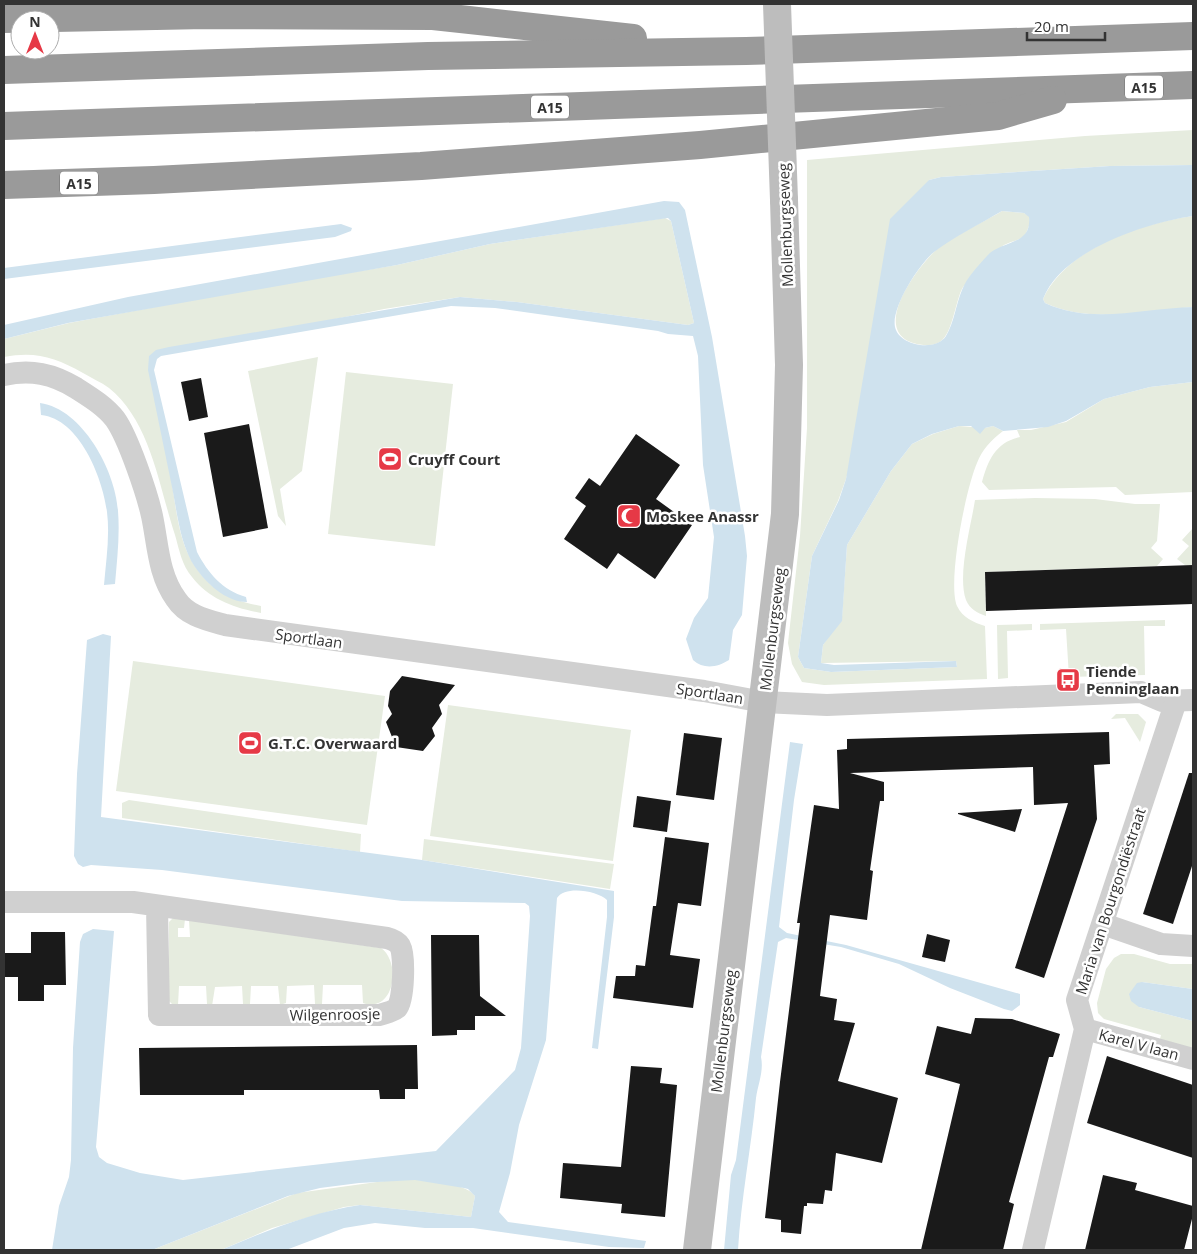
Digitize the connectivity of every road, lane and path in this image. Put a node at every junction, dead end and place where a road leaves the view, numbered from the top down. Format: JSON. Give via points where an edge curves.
{"nodes":[{"id":1,"x":778,"y":4,"type":"edge"},
{"id":2,"x":4,"y":19,"type":"edge"},
{"id":3,"x":1193,"y":36,"type":"edge"},
{"id":4,"x":746,"y":51,"type":"junction"},
{"id":5,"x":4,"y":70,"type":"edge"},
{"id":6,"x":1193,"y":85,"type":"edge"},
{"id":7,"x":1095,"y":88,"type":"junction"},
{"id":8,"x":4,"y":126,"type":"edge"},
{"id":9,"x":4,"y":185,"type":"edge"},
{"id":10,"x":4,"y":376,"type":"edge"},
{"id":11,"x":1185,"y":700,"type":"edge"},
{"id":12,"x":763,"y":702,"type":"junction"},
{"id":13,"x":4,"y":902,"type":"edge"},
{"id":14,"x":156,"y":906,"type":"junction"},
{"id":15,"x":1103,"y":924,"type":"junction"},
{"id":16,"x":1193,"y":946,"type":"edge"},
{"id":17,"x":1085,"y":1029,"type":"junction"},
{"id":18,"x":1193,"y":1059,"type":"edge"},
{"id":19,"x":697,"y":1250,"type":"edge"},
{"id":20,"x":1034,"y":1250,"type":"edge"}],
"edges":[{"from":1,"to":12,"type":"street","name":"Mollenburgseweg","bridge":true,"via":[[789,365],[788,444],[783,530]]},
{"from":2,"to":4,"type":"highway","via":[[206,15],[433,16]]},
{"from":3,"to":4,"type":"highway"},
{"from":4,"to":5,"type":"highway","via":[[428,56]]},
{"from":6,"to":7,"type":"highway","number":"A15"},
{"from":7,"to":8,"type":"highway","number":"A15"},
{"from":7,"to":9,"type":"highway","number":"A15","via":[[998,116],[700,145],[421,166]]},
{"from":10,"to":12,"type":"street","name":"Sportlaan","via":[[26,372],[60,379],[95,400],[115,420],[136,466],[152,515],[158,558],[169,587],[186,611],[205,619],[265,632]]},
{"from":11,"to":12,"type":"street","via":[[1162,701],[1141,692],[827,705]]},
{"from":11,"to":15,"type":"street","name":"Maria van Bourgondiëstraat"},
{"from":12,"to":19,"type":"street","name":"Mollenburgseweg"},
{"from":13,"to":14,"type":"street","name":"Wilgenroosje","via":[[116,901]]},
{"from":14,"to":14,"type":"street","name":"Wilgenroosje","via":[[392,939],[401,950],[402,998],[393,1011],[379,1015],[159,1015]]},
{"from":15,"to":16,"type":"street","via":[[1161,944]]},
{"from":15,"to":17,"type":"street","name":"Maria van Bourgondiëstraat","via":[[1077,1000]]},
{"from":17,"to":18,"type":"street","name":"Karel V laan"},
{"from":17,"to":20,"type":"street","name":"Maria van Bourgondiëstraat"}]}
